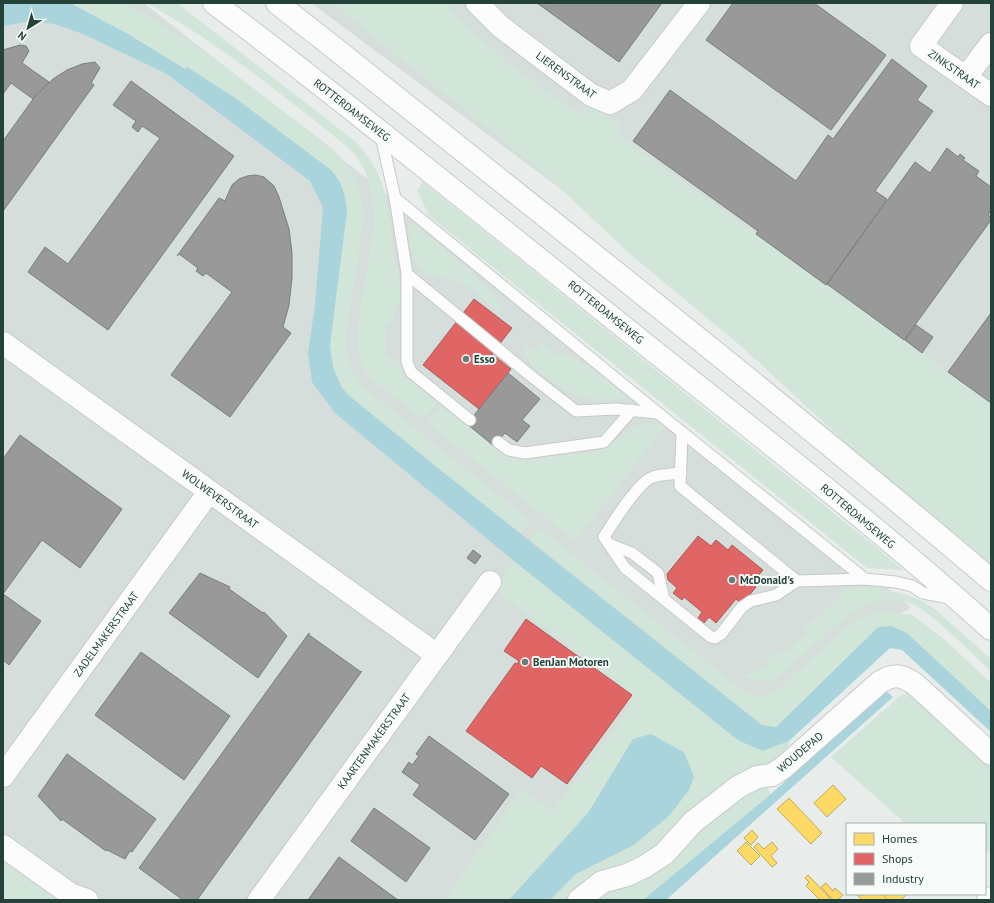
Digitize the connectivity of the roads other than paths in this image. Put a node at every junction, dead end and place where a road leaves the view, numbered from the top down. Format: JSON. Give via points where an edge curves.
{"nodes":[{"id":1,"x":214,"y":3,"type":"edge"},
{"id":2,"x":276,"y":3,"type":"edge"},
{"id":3,"x":477,"y":3,"type":"edge"},
{"id":4,"x":699,"y":3,"type":"edge"},
{"id":5,"x":952,"y":3,"type":"edge"},
{"id":6,"x":991,"y":44,"type":"edge"},
{"id":7,"x":966,"y":77,"type":"junction"},
{"id":8,"x":991,"y":95,"type":"edge"},
{"id":9,"x":380,"y":132,"type":"junction"},
{"id":10,"x":395,"y":198,"type":"junction"},
{"id":11,"x":407,"y":274,"type":"junction"},
{"id":12,"x":3,"y":343,"type":"edge"},
{"id":13,"x":632,"y":410,"type":"junction"},
{"id":14,"x":658,"y":413,"type":"junction"},
{"id":15,"x":470,"y":420,"type":"dead end"},
{"id":16,"x":682,"y":433,"type":"junction"},
{"id":17,"x":498,"y":442,"type":"dead end"},
{"id":18,"x":681,"y":473,"type":"junction"},
{"id":19,"x":209,"y":492,"type":"junction"},
{"id":20,"x":609,"y":544,"type":"junction"},
{"id":21,"x":865,"y":579,"type":"junction"},
{"id":22,"x":991,"y":580,"type":"edge"},
{"id":23,"x":797,"y":581,"type":"junction"},
{"id":24,"x":490,"y":582,"type":"dead end"},
{"id":25,"x":664,"y":599,"type":"junction"},
{"id":26,"x":959,"y":600,"type":"junction"},
{"id":27,"x":991,"y":630,"type":"edge"},
{"id":28,"x":437,"y":655,"type":"junction"},
{"id":29,"x":991,"y":754,"type":"edge"},
{"id":30,"x":3,"y":776,"type":"edge"},
{"id":31,"x":3,"y":846,"type":"edge"},
{"id":32,"x":991,"y":898,"type":"edge"},
{"id":33,"x":87,"y":900,"type":"edge"},
{"id":34,"x":259,"y":900,"type":"edge"},
{"id":35,"x":579,"y":900,"type":"edge"},
{"id":36,"x":988,"y":900,"type":"edge"}],
"edges":[{"from":1,"to":9,"type":"street","name":"ROTTERDAMSEWEG"},
{"from":2,"to":22,"type":"street","via":[[806,426]]},
{"from":3,"to":4,"type":"street","name":"LIERENSTRAAT","via":[[502,27],[584,90],[610,103],[632,90]]},
{"from":5,"to":7,"type":"street","name":"ZINKSTRAAT","via":[[921,46]]},
{"from":6,"to":7,"type":"street"},
{"from":7,"to":8,"type":"street","name":"ZINKSTRAAT"},
{"from":9,"to":10,"type":"lane"},
{"from":9,"to":26,"type":"street","name":"ROTTERDAMSEWEG","via":[[789,459]]},
{"from":10,"to":11,"type":"lane"},
{"from":10,"to":14,"type":"lane"},
{"from":11,"to":13,"type":"lane","via":[[576,411]]},
{"from":11,"to":15,"type":"lane","via":[[407,362],[411,372]]},
{"from":12,"to":19,"type":"street","name":"WOLWEVERSTRAAT"},
{"from":13,"to":14,"type":"lane"},
{"from":13,"to":17,"type":"lane","via":[[604,442],[525,453],[509,450]]},
{"from":14,"to":16,"type":"lane"},
{"from":16,"to":18,"type":"lane"},
{"from":16,"to":21,"type":"lane"},
{"from":18,"to":20,"type":"lane","via":[[652,477],[638,489],[607,531],[604,537]]},
{"from":18,"to":23,"type":"lane","via":[[680,486]]},
{"from":19,"to":28,"type":"street","name":"WOLWEVERSTRAAT"},
{"from":19,"to":30,"type":"street","name":"ZADELMAKERSTRAAT"},
{"from":20,"to":25,"type":"lane","via":[[625,568]]},
{"from":20,"to":25,"type":"lane","via":[[632,553],[658,573]]},
{"from":21,"to":23,"type":"lane"},
{"from":21,"to":26,"type":"lane","via":[[896,582],[912,586],[923,593]]},
{"from":23,"to":25,"type":"lane","via":[[776,596],[751,601],[742,607],[715,638],[711,638]]},
{"from":24,"to":28,"type":"street","name":"KAARTENMAKERSTRAAT"},
{"from":26,"to":27,"type":"street","name":"ROTTERDAMSEWEG"},
{"from":28,"to":34,"type":"street","name":"KAARTENMAKERSTRAAT"},
{"from":29,"to":35,"type":"street","name":"WOUDEPAD","via":[[915,684],[902,676],[889,677],[880,682],[784,767],[772,775],[757,777],[738,787],[712,806],[693,822],[664,854],[627,875],[602,882]]},
{"from":31,"to":33,"type":"street","via":[[70,894]]},
{"from":32,"to":36,"type":"street"}]}
